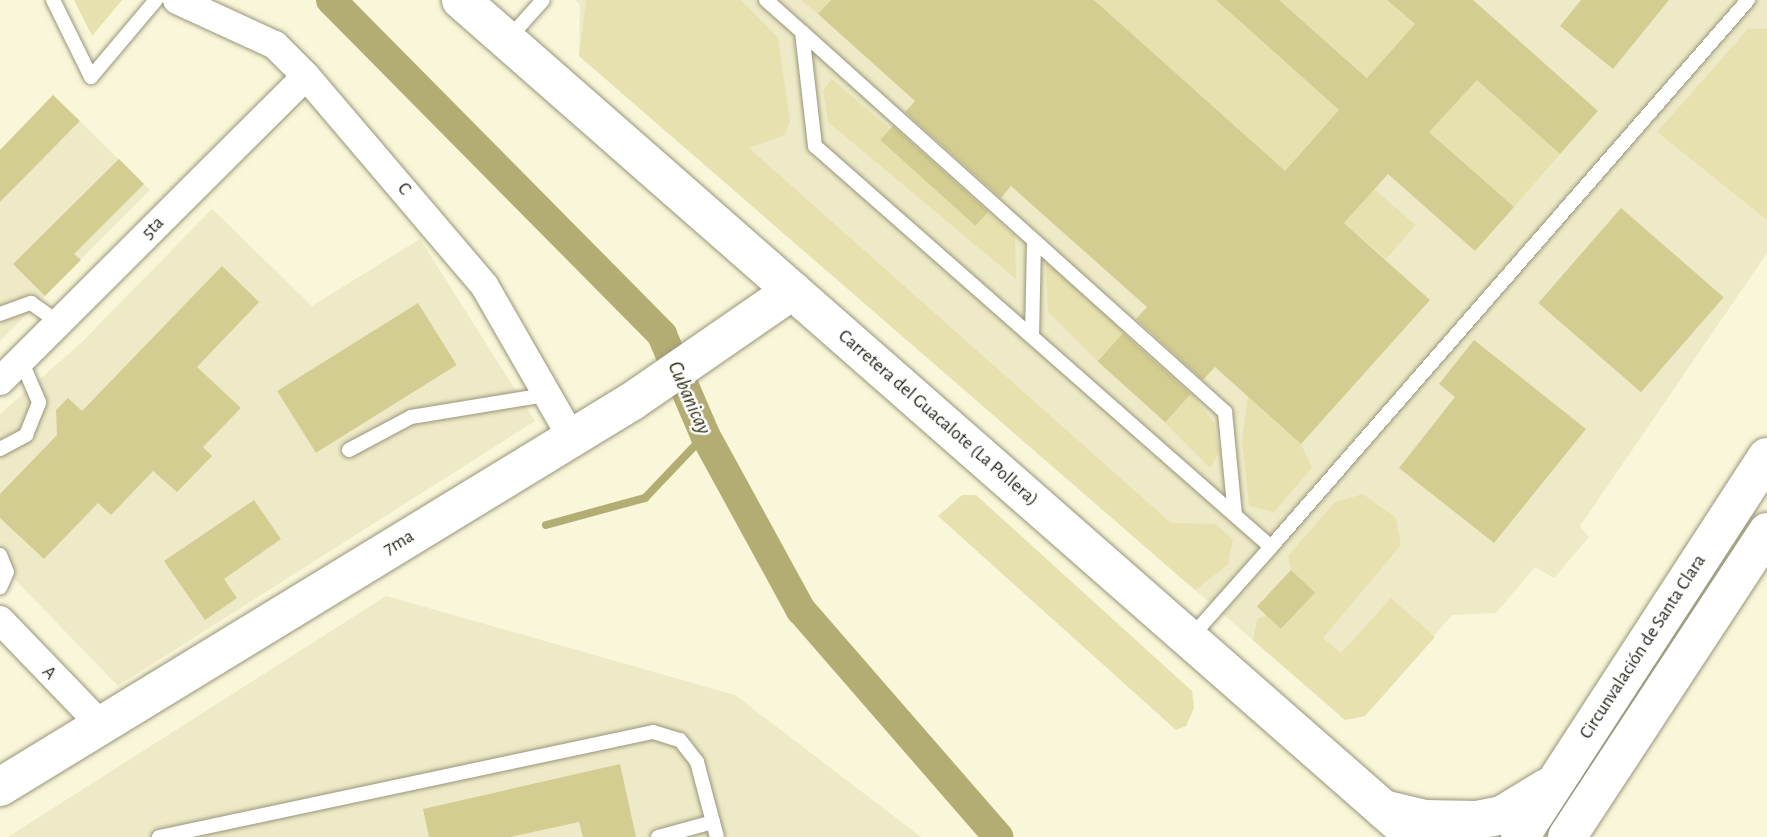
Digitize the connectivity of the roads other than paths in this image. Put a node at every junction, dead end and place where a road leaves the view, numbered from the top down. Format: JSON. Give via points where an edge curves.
{"nodes":[{"id":1,"x":52,"y":0,"type":"edge"},
{"id":2,"x":156,"y":0,"type":"edge"},
{"id":3,"x":177,"y":0,"type":"edge"},
{"id":4,"x":461,"y":0,"type":"edge"},
{"id":5,"x":543,"y":0,"type":"edge"},
{"id":6,"x":766,"y":0,"type":"edge"},
{"id":7,"x":1748,"y":0,"type":"edge"},
{"id":8,"x":802,"y":32,"type":"junction"},
{"id":9,"x":507,"y":40,"type":"junction"},
{"id":10,"x":306,"y":76,"type":"junction"},
{"id":11,"x":1034,"y":241,"type":"junction"},
{"id":12,"x":792,"y":291,"type":"junction"},
{"id":13,"x":0,"y":314,"type":"edge"},
{"id":14,"x":58,"y":322,"type":"junction"},
{"id":15,"x":1032,"y":337,"type":"junction"},
{"id":16,"x":21,"y":360,"type":"junction"},
{"id":17,"x":0,"y":381,"type":"edge"},
{"id":18,"x":545,"y":395,"type":"junction"},
{"id":19,"x":572,"y":438,"type":"junction"},
{"id":20,"x":0,"y":449,"type":"edge"},
{"id":21,"x":349,"y":450,"type":"dead end"},
{"id":22,"x":1767,"y":457,"type":"edge"},
{"id":23,"x":1236,"y":515,"type":"junction"},
{"id":24,"x":1767,"y":531,"type":"edge"},
{"id":25,"x":1271,"y":547,"type":"junction"},
{"id":26,"x":0,"y":555,"type":"edge"},
{"id":27,"x":0,"y":588,"type":"edge"},
{"id":28,"x":0,"y":620,"type":"edge"},
{"id":29,"x":1190,"y":639,"type":"junction"},
{"id":30,"x":100,"y":724,"type":"junction"},
{"id":31,"x":1556,"y":782,"type":"junction"},
{"id":32,"x":0,"y":787,"type":"edge"},
{"id":33,"x":713,"y":822,"type":"junction"},
{"id":34,"x":1388,"y":823,"type":"edge"},
{"id":35,"x":1568,"y":836,"type":"edge"},
{"id":36,"x":159,"y":837,"type":"edge"},
{"id":37,"x":658,"y":837,"type":"edge"},
{"id":38,"x":717,"y":837,"type":"edge"},
{"id":39,"x":1415,"y":837,"type":"edge"},
{"id":40,"x":1520,"y":837,"type":"edge"}],
"edges":[{"from":1,"to":2,"type":"lane","via":[[92,77]]},
{"from":3,"to":10,"type":"street","name":"C","via":[[275,45]]},
{"from":4,"to":9,"type":"main road","name":"Carretera del Guacalote (La Pollera)"},
{"from":5,"to":9,"type":"lane"},
{"from":6,"to":8,"type":"lane"},
{"from":7,"to":25,"type":"lane"},
{"from":8,"to":11,"type":"lane"},
{"from":8,"to":15,"type":"lane","via":[[814,146]]},
{"from":9,"to":12,"type":"main road","name":"Carretera del Guacalote (La Pollera)"},
{"from":10,"to":14,"type":"street","name":"5ta"},
{"from":10,"to":18,"type":"street","name":"C","via":[[484,285]]},
{"from":11,"to":15,"type":"lane"},
{"from":11,"to":23,"type":"lane","via":[[1225,412]]},
{"from":12,"to":19,"type":"main road","name":"7ma"},
{"from":12,"to":29,"type":"main road","name":"Carretera del Guacalote (La Pollera)"},
{"from":13,"to":14,"type":"lane","via":[[31,303]]},
{"from":14,"to":16,"type":"street","name":"5ta"},
{"from":15,"to":23,"type":"lane"},
{"from":16,"to":17,"type":"street","name":"5ta"},
{"from":16,"to":20,"type":"lane","via":[[39,402],[26,435]]},
{"from":18,"to":19,"type":"street","name":"C"},
{"from":18,"to":21,"type":"lane","via":[[411,418]]},
{"from":19,"to":30,"type":"main road","name":"7ma"},
{"from":22,"to":31,"type":"main road","name":"Circunvalación de Santa Clara"},
{"from":23,"to":25,"type":"lane"},
{"from":24,"to":35,"type":"main road","name":"Circunvalación de Santa Clara"},
{"from":25,"to":29,"type":"lane"},
{"from":26,"to":27,"type":"lane","via":[[7,572]]},
{"from":28,"to":30,"type":"street","name":"A"},
{"from":29,"to":34,"type":"main road","name":"Carretera del Guacalote (La Pollera)"},
{"from":30,"to":32,"type":"main road","name":"7ma"},
{"from":31,"to":34,"type":"main road","via":[[1502,815]]},
{"from":31,"to":40,"type":"main road","name":"Circunvalación de Santa Clara"},
{"from":33,"to":36,"type":"lane","via":[[697,762],[680,740],[653,732]]},
{"from":33,"to":37,"type":"lane"},
{"from":33,"to":38,"type":"lane"},
{"from":34,"to":39,"type":"main road","name":"Carretera del Guacalote (La Pollera)"}]}
